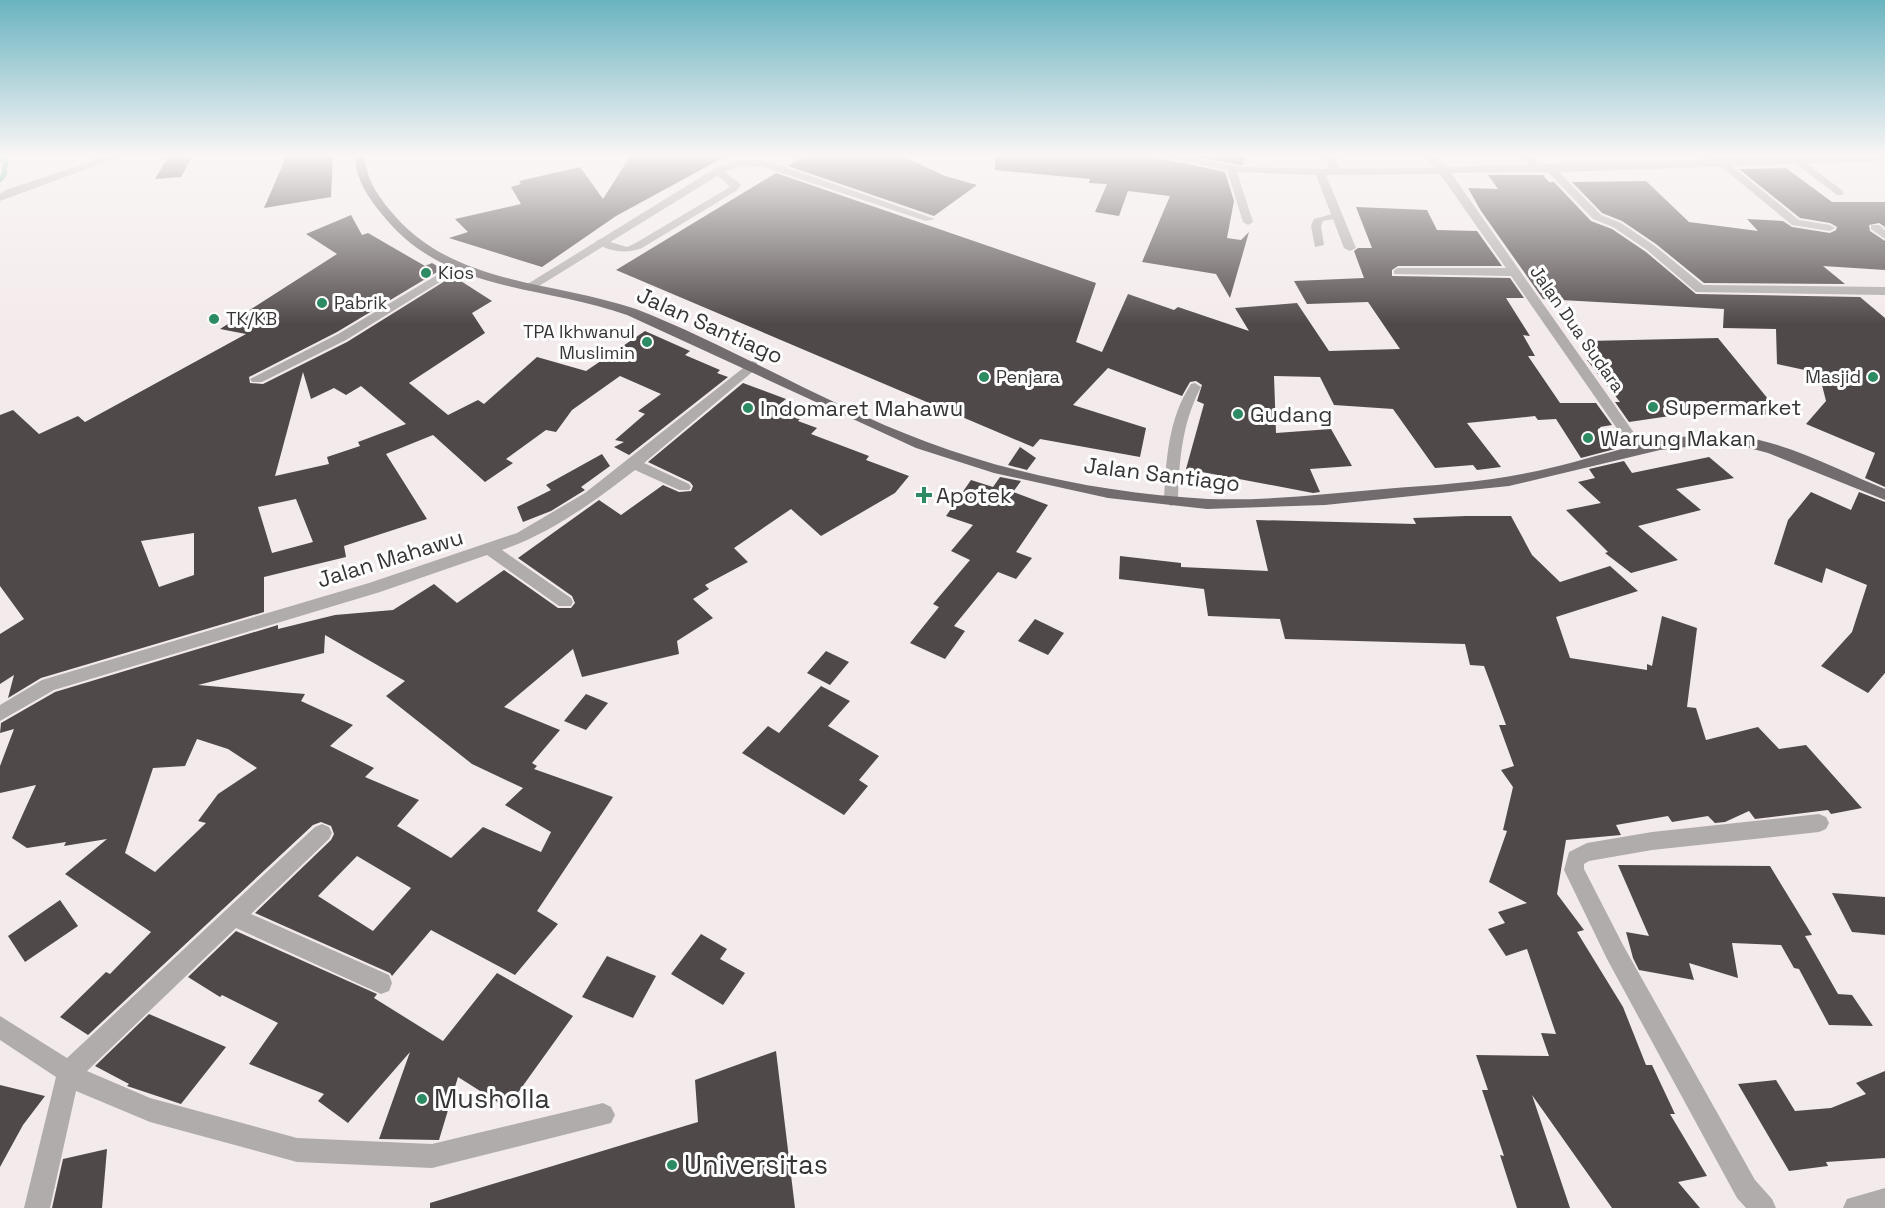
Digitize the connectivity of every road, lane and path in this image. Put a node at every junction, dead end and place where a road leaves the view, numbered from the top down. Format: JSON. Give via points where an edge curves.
{"nodes":[{"id":1,"x":383,"y":211,"type":"edge"},
{"id":2,"x":651,"y":211,"type":"edge"},
{"id":3,"x":696,"y":211,"type":"edge"},
{"id":4,"x":907,"y":211,"type":"edge"},
{"id":5,"x":1245,"y":211,"type":"edge"},
{"id":6,"x":1334,"y":211,"type":"edge"},
{"id":7,"x":1473,"y":211,"type":"edge"},
{"id":8,"x":1591,"y":211,"type":"edge"},
{"id":9,"x":1782,"y":211,"type":"edge"},
{"id":10,"x":1336,"y":216,"type":"junction"},
{"id":11,"x":930,"y":219,"type":"dead end"},
{"id":12,"x":1248,"y":222,"type":"dead end"},
{"id":13,"x":1875,"y":227,"type":"dead end"},
{"id":14,"x":1830,"y":228,"type":"dead end"},
{"id":15,"x":1885,"y":236,"type":"edge"},
{"id":16,"x":600,"y":242,"type":"junction"},
{"id":17,"x":1319,"y":245,"type":"dead end"},
{"id":18,"x":1350,"y":248,"type":"dead end"},
{"id":19,"x":458,"y":267,"type":"junction"},
{"id":20,"x":1398,"y":272,"type":"dead end"},
{"id":21,"x":1516,"y":272,"type":"junction"},
{"id":22,"x":527,"y":288,"type":"junction"},
{"id":23,"x":1885,"y":291,"type":"edge"},
{"id":24,"x":752,"y":365,"type":"junction"},
{"id":25,"x":257,"y":379,"type":"dead end"},
{"id":26,"x":1195,"y":387,"type":"dead end"},
{"id":27,"x":1639,"y":450,"type":"junction"},
{"id":28,"x":634,"y":465,"type":"junction"},
{"id":29,"x":684,"y":487,"type":"dead end"},
{"id":30,"x":1885,"y":495,"type":"edge"},
{"id":31,"x":1171,"y":501,"type":"junction"},
{"id":32,"x":491,"y":550,"type":"junction"},
{"id":33,"x":565,"y":602,"type":"dead end"},
{"id":34,"x":0,"y":714,"type":"edge"},
{"id":35,"x":1819,"y":823,"type":"dead end"},
{"id":36,"x":322,"y":833,"type":"dead end"},
{"id":37,"x":234,"y":917,"type":"junction"},
{"id":38,"x":381,"y":983,"type":"dead end"},
{"id":39,"x":0,"y":1027,"type":"edge"},
{"id":40,"x":69,"y":1072,"type":"junction"},
{"id":41,"x":603,"y":1115,"type":"dead end"},
{"id":42,"x":1885,"y":1201,"type":"edge"},
{"id":43,"x":37,"y":1208,"type":"edge"},
{"id":44,"x":1763,"y":1208,"type":"edge"},
{"id":45,"x":1856,"y":1208,"type":"edge"}],
"edges":[{"from":1,"to":19,"type":"highway","name":"Jalan Santiago","via":[[420,245]]},
{"from":2,"to":16,"type":"street"},
{"from":3,"to":16,"type":"lane","via":[[627,250]]},
{"from":4,"to":11,"type":"street"},
{"from":5,"to":12,"type":"street"},
{"from":6,"to":10,"type":"street"},
{"from":7,"to":21,"type":"street","name":"Jalan Dua Sudara"},
{"from":8,"to":23,"type":"street","via":[[1651,248],[1700,289]]},
{"from":9,"to":14,"type":"lane","via":[[1796,223]]},
{"from":10,"to":17,"type":"lane","via":[[1319,219]]},
{"from":10,"to":18,"type":"street"},
{"from":13,"to":15,"type":"street"},
{"from":16,"to":22,"type":"street"},
{"from":19,"to":22,"type":"highway","name":"Jalan Santiago"},
{"from":19,"to":25,"type":"street","via":[[342,337]]},
{"from":20,"to":21,"type":"street"},
{"from":21,"to":27,"type":"street","name":"Jalan Dua Sudara"},
{"from":22,"to":24,"type":"highway","name":"Jalan Santiago","via":[[627,310]]},
{"from":24,"to":28,"type":"street","name":"Jalan Mahawu"},
{"from":24,"to":31,"type":"highway","name":"Jalan Santiago","via":[[892,433],[956,457],[1026,476]]},
{"from":26,"to":31,"type":"lane","via":[[1184,404],[1176,440]]},
{"from":27,"to":30,"type":"highway","name":"Jalan Santiago","via":[[1705,441],[1739,441],[1768,448]]},
{"from":27,"to":31,"type":"highway","name":"Jalan Santiago","via":[[1515,480],[1250,506]]},
{"from":28,"to":29,"type":"street"},
{"from":28,"to":32,"type":"street","name":"Jalan Mahawu","via":[[563,514]]},
{"from":32,"to":33,"type":"street"},
{"from":32,"to":34,"type":"street","name":"Jalan Mahawu","via":[[48,684]]},
{"from":35,"to":44,"type":"street","via":[[1652,841],[1587,852],[1573,861],[1620,961],[1746,1189]]},
{"from":36,"to":37,"type":"street"},
{"from":37,"to":38,"type":"street"},
{"from":37,"to":40,"type":"street"},
{"from":39,"to":40,"type":"street"},
{"from":40,"to":41,"type":"street","via":[[87,1084],[150,1110],[297,1150],[432,1156]]},
{"from":40,"to":43,"type":"street"},
{"from":42,"to":45,"type":"street"}]}
